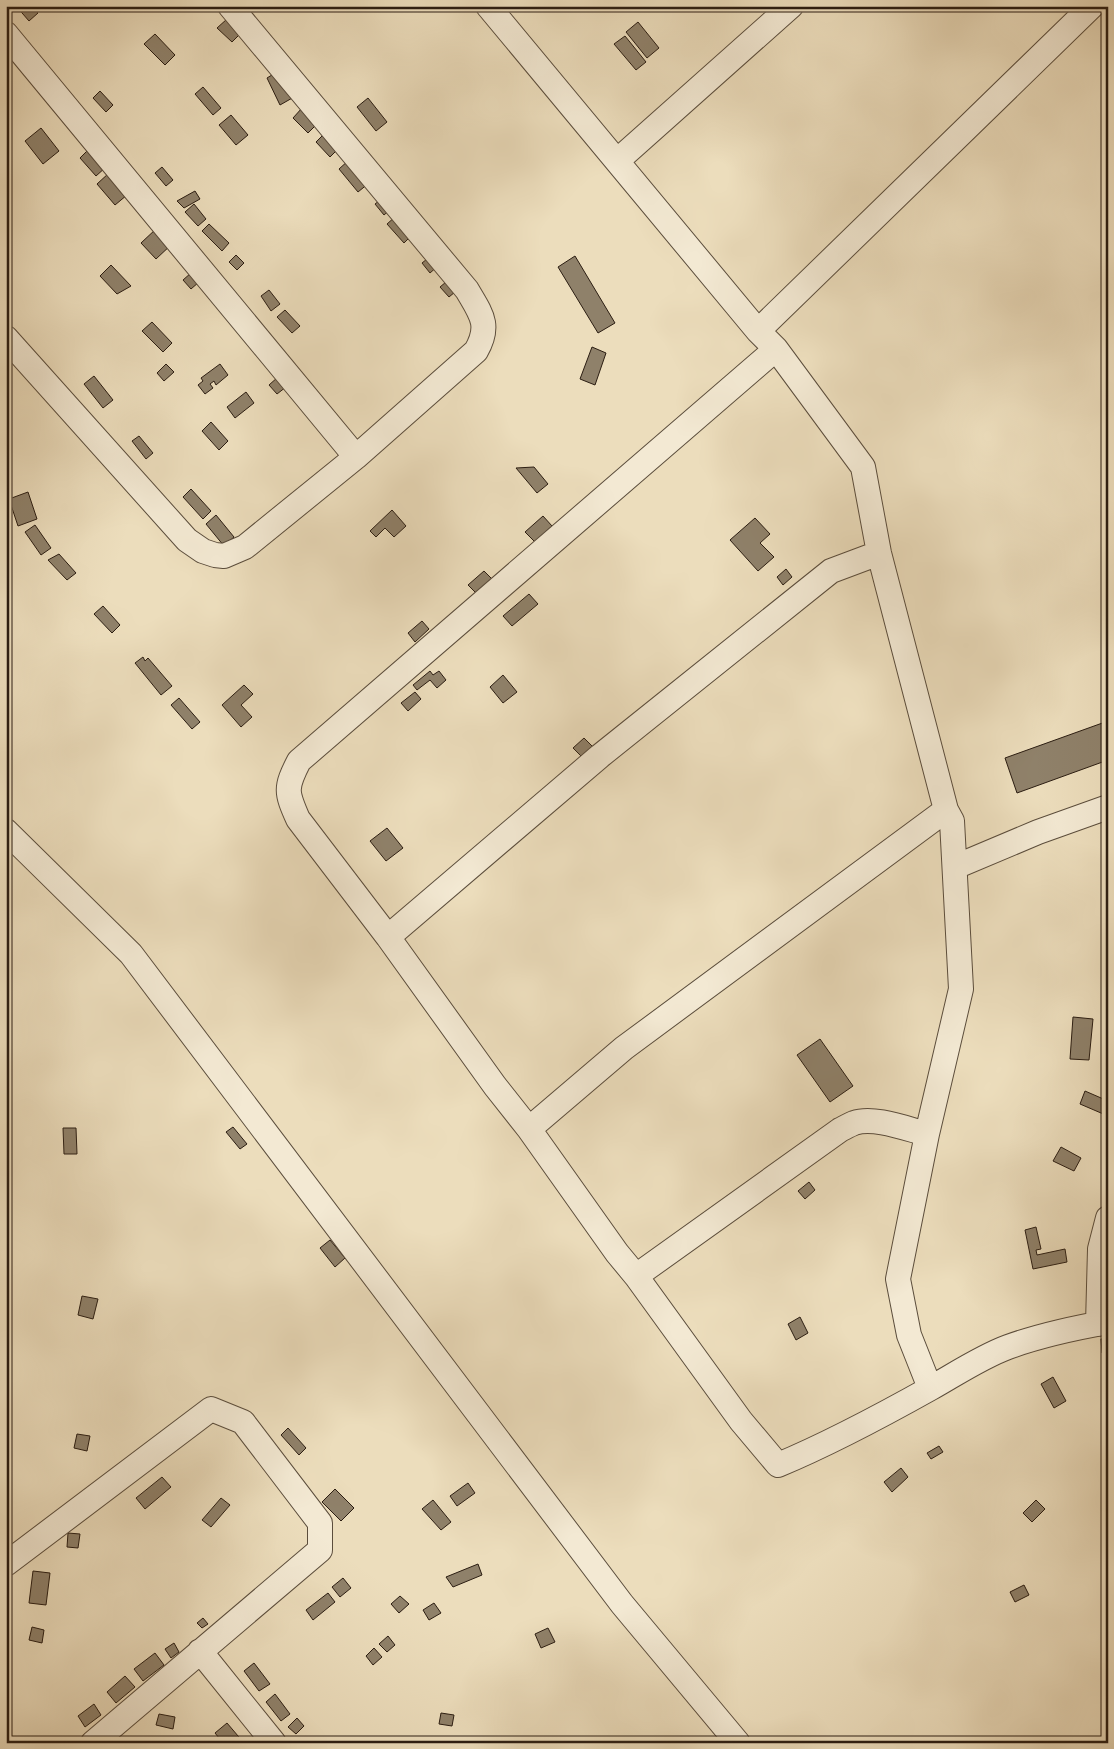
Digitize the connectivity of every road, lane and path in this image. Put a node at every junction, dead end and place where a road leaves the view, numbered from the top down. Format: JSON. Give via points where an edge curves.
{"nodes":[{"id":1,"x":230,"y":6,"type":"edge"},
{"id":2,"x":791,"y":6,"type":"edge"},
{"id":3,"x":1092,"y":6,"type":"edge"},
{"id":4,"x":492,"y":8,"type":"edge"},
{"id":5,"x":6,"y":34,"type":"edge"},
{"id":6,"x":617,"y":161,"type":"junction"},
{"id":7,"x":758,"y":331,"type":"junction"},
{"id":8,"x":6,"y":338,"type":"edge"},
{"id":9,"x":776,"y":349,"type":"junction"},
{"id":10,"x":356,"y":457,"type":"junction"},
{"id":11,"x":879,"y":553,"type":"junction"},
{"id":12,"x":1108,"y":807,"type":"edge"},
{"id":13,"x":946,"y":810,"type":"junction"},
{"id":14,"x":6,"y":831,"type":"edge"},
{"id":15,"x":954,"y":867,"type":"junction"},
{"id":16,"x":388,"y":937,"type":"junction"},
{"id":17,"x":529,"y":1129,"type":"junction"},
{"id":18,"x":927,"y":1134,"type":"junction"},
{"id":19,"x":1108,"y":1218,"type":"edge"},
{"id":20,"x":636,"y":1276,"type":"junction"},
{"id":21,"x":1103,"y":1323,"type":"edge"},
{"id":22,"x":930,"y":1388,"type":"junction"},
{"id":23,"x":6,"y":1564,"type":"edge"},
{"id":24,"x":200,"y":1651,"type":"junction"},
{"id":25,"x":93,"y":1743,"type":"edge"},
{"id":26,"x":274,"y":1743,"type":"edge"},
{"id":27,"x":738,"y":1743,"type":"edge"}],
"edges":[{"from":1,"to":10,"type":"street","via":[[467,290],[485,326],[476,352]]},
{"from":2,"to":6,"type":"street"},
{"from":3,"to":7,"type":"street"},
{"from":4,"to":6,"type":"street"},
{"from":5,"to":10,"type":"street"},
{"from":6,"to":7,"type":"street"},
{"from":7,"to":9,"type":"street"},
{"from":8,"to":10,"type":"street","via":[[187,540],[204,551],[224,556],[244,547]]},
{"from":9,"to":11,"type":"street","via":[[863,467]]},
{"from":9,"to":16,"type":"street","via":[[299,762],[288,788],[298,819]]},
{"from":11,"to":13,"type":"street"},
{"from":11,"to":16,"type":"street","via":[[831,571],[600,756]]},
{"from":12,"to":15,"type":"street"},
{"from":13,"to":15,"type":"street","via":[[952,820]]},
{"from":13,"to":17,"type":"street","via":[[624,1048]]},
{"from":14,"to":27,"type":"street","via":[[130,954],[622,1604]]},
{"from":15,"to":18,"type":"street","via":[[961,989]]},
{"from":16,"to":17,"type":"street"},
{"from":17,"to":20,"type":"street"},
{"from":18,"to":20,"type":"street","via":[[890,1124],[856,1122],[840,1130]]},
{"from":18,"to":22,"type":"street","via":[[898,1279],[909,1335]]},
{"from":19,"to":21,"type":"street","via":[[1100,1248]]},
{"from":20,"to":22,"type":"street","via":[[741,1421],[778,1465],[834,1441]]},
{"from":21,"to":22,"type":"street","via":[[1054,1332],[1007,1347]]},
{"from":23,"to":24,"type":"street","via":[[211,1409],[243,1422],[320,1522],[320,1550]]},
{"from":24,"to":25,"type":"street"},
{"from":24,"to":26,"type":"street"}]}
